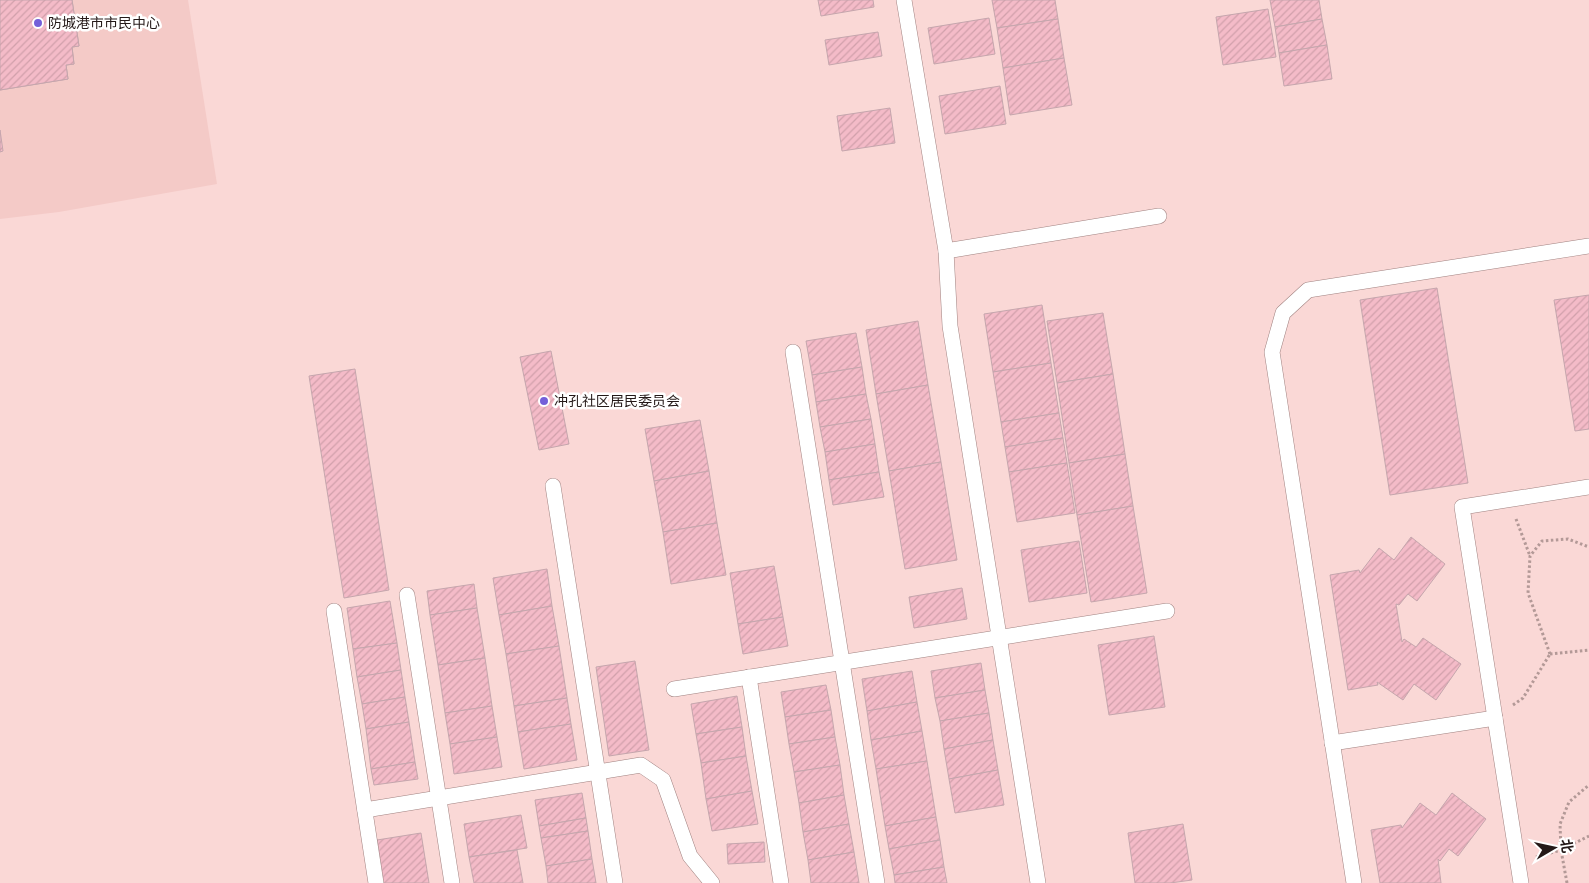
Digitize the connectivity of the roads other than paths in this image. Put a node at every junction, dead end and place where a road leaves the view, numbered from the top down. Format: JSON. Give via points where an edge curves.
{"nodes":[{"id":1,"x":904,"y":0,"type":"edge"},
{"id":2,"x":1159,"y":216,"type":"dead end"},
{"id":3,"x":1589,"y":246,"type":"edge"},
{"id":4,"x":946,"y":251,"type":"junction"},
{"id":5,"x":793,"y":352,"type":"dead end"},
{"id":6,"x":553,"y":486,"type":"dead end"},
{"id":7,"x":1589,"y":487,"type":"edge"},
{"id":8,"x":407,"y":595,"type":"dead end"},
{"id":9,"x":334,"y":611,"type":"dead end"},
{"id":10,"x":1167,"y":611,"type":"dead end"},
{"id":11,"x":999,"y":637,"type":"junction"},
{"id":12,"x":842,"y":662,"type":"junction"},
{"id":13,"x":749,"y":677,"type":"junction"},
{"id":14,"x":674,"y":689,"type":"dead end"},
{"id":15,"x":1496,"y":718,"type":"junction"},
{"id":16,"x":1332,"y":743,"type":"junction"},
{"id":17,"x":598,"y":773,"type":"junction"},
{"id":18,"x":439,"y":799,"type":"junction"},
{"id":19,"x":365,"y":810,"type":"junction"},
{"id":20,"x":376,"y":883,"type":"edge"},
{"id":21,"x":452,"y":883,"type":"edge"},
{"id":22,"x":615,"y":883,"type":"edge"},
{"id":23,"x":712,"y":883,"type":"edge"},
{"id":24,"x":781,"y":883,"type":"edge"},
{"id":25,"x":877,"y":883,"type":"edge"},
{"id":26,"x":1038,"y":883,"type":"edge"},
{"id":27,"x":1354,"y":883,"type":"edge"},
{"id":28,"x":1521,"y":883,"type":"edge"}],
"edges":[{"from":1,"to":4,"type":"lane"},
{"from":2,"to":4,"type":"lane"},
{"from":3,"to":16,"type":"lane","via":[[1308,290],[1283,313],[1272,352]]},
{"from":4,"to":11,"type":"lane","via":[[950,326]]},
{"from":5,"to":12,"type":"lane"},
{"from":6,"to":17,"type":"lane"},
{"from":7,"to":15,"type":"lane","via":[[1462,507]]},
{"from":8,"to":18,"type":"lane"},
{"from":9,"to":19,"type":"lane"},
{"from":10,"to":11,"type":"lane"},
{"from":11,"to":12,"type":"lane"},
{"from":11,"to":26,"type":"lane"},
{"from":12,"to":13,"type":"lane"},
{"from":12,"to":25,"type":"lane"},
{"from":13,"to":14,"type":"lane"},
{"from":13,"to":24,"type":"lane"},
{"from":15,"to":16,"type":"lane"},
{"from":15,"to":28,"type":"lane"},
{"from":16,"to":27,"type":"lane"},
{"from":17,"to":18,"type":"lane"},
{"from":17,"to":22,"type":"lane"},
{"from":17,"to":23,"type":"lane","via":[[641,766],[663,780],[690,856]]},
{"from":18,"to":19,"type":"lane"},
{"from":18,"to":21,"type":"lane"},
{"from":19,"to":20,"type":"lane"}]}
